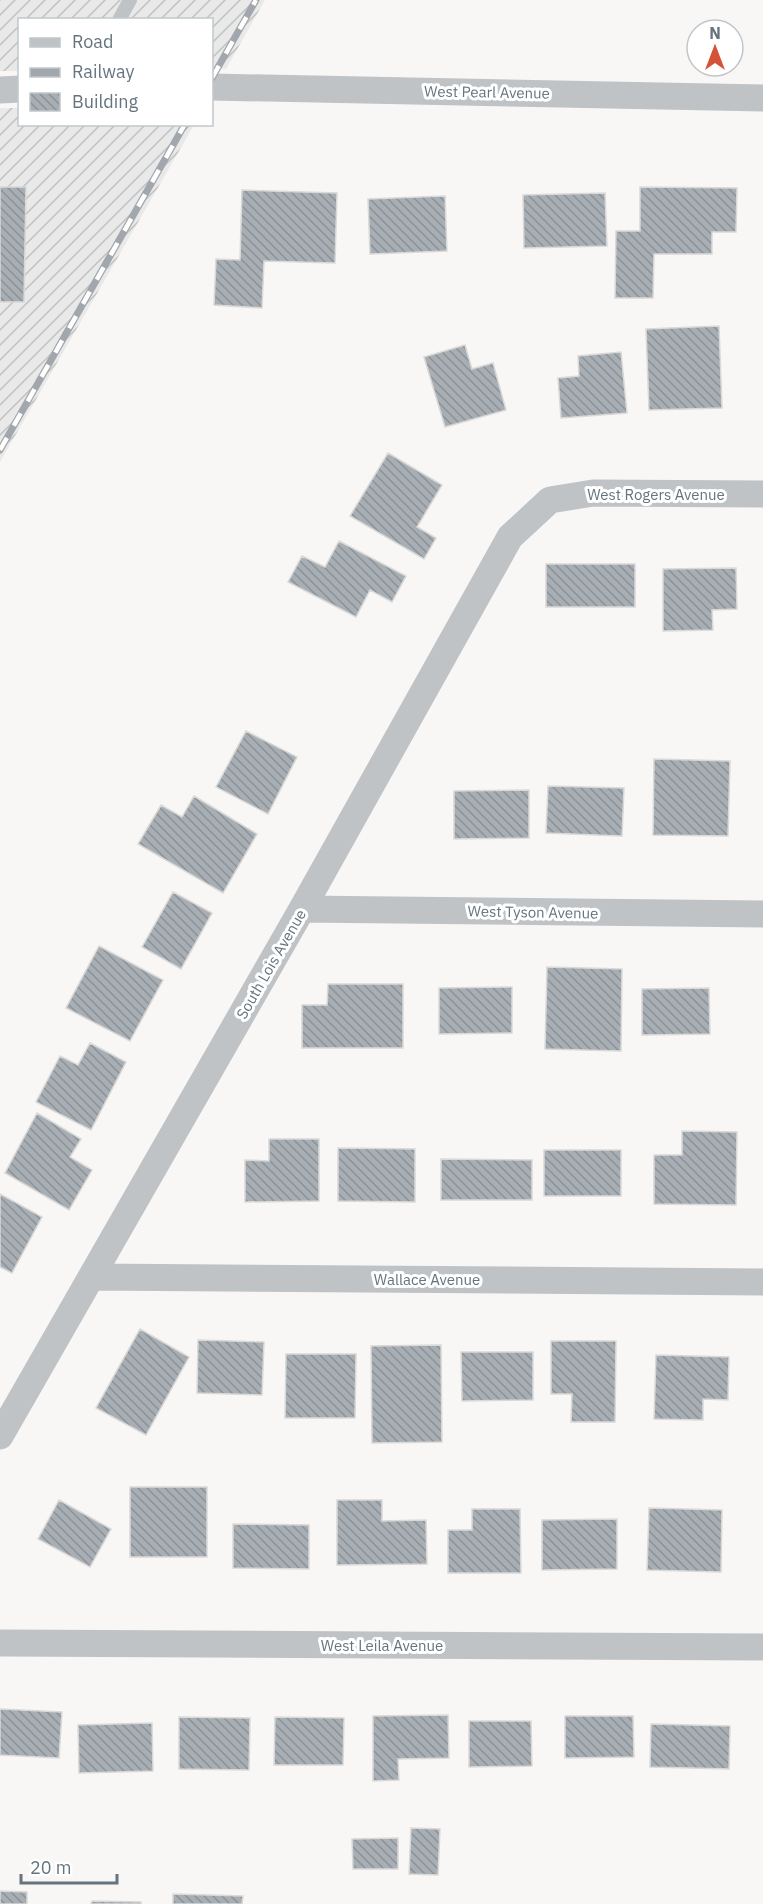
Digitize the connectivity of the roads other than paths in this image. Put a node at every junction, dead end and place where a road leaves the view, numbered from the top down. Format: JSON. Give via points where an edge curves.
{"nodes":[{"id":1,"x":130,"y":0,"type":"edge"},
{"id":2,"x":120,"y":18,"type":"edge"},
{"id":3,"x":213,"y":87,"type":"edge"},
{"id":4,"x":0,"y":90,"type":"edge"},
{"id":5,"x":18,"y":90,"type":"edge"},
{"id":6,"x":763,"y":98,"type":"edge"},
{"id":7,"x":763,"y":494,"type":"edge"},
{"id":8,"x":550,"y":500,"type":"joint"},
{"id":9,"x":303,"y":909,"type":"junction"},
{"id":10,"x":763,"y":914,"type":"edge"},
{"id":11,"x":92,"y":1276,"type":"junction"},
{"id":12,"x":763,"y":1282,"type":"edge"},
{"id":13,"x":0,"y":1436,"type":"edge"},
{"id":14,"x":0,"y":1643,"type":"edge"},
{"id":15,"x":763,"y":1647,"type":"edge"}],
"edges":[{"from":1,"to":2,"type":"lane"},
{"from":3,"to":6,"type":"street","name":"West Pearl Avenue"},
{"from":4,"to":5,"type":"street"},
{"from":7,"to":8,"type":"street","name":"West Rogers Avenue","via":[[593,493]]},
{"from":8,"to":9,"type":"street","name":"South Lois Avenue","via":[[510,537]]},
{"from":9,"to":10,"type":"street","name":"West Tyson Avenue"},
{"from":9,"to":11,"type":"street","name":"South Lois Avenue"},
{"from":11,"to":12,"type":"street","name":"Wallace Avenue"},
{"from":11,"to":13,"type":"street","name":"South Lois Avenue"},
{"from":14,"to":15,"type":"street","name":"West Leila Avenue"}]}
